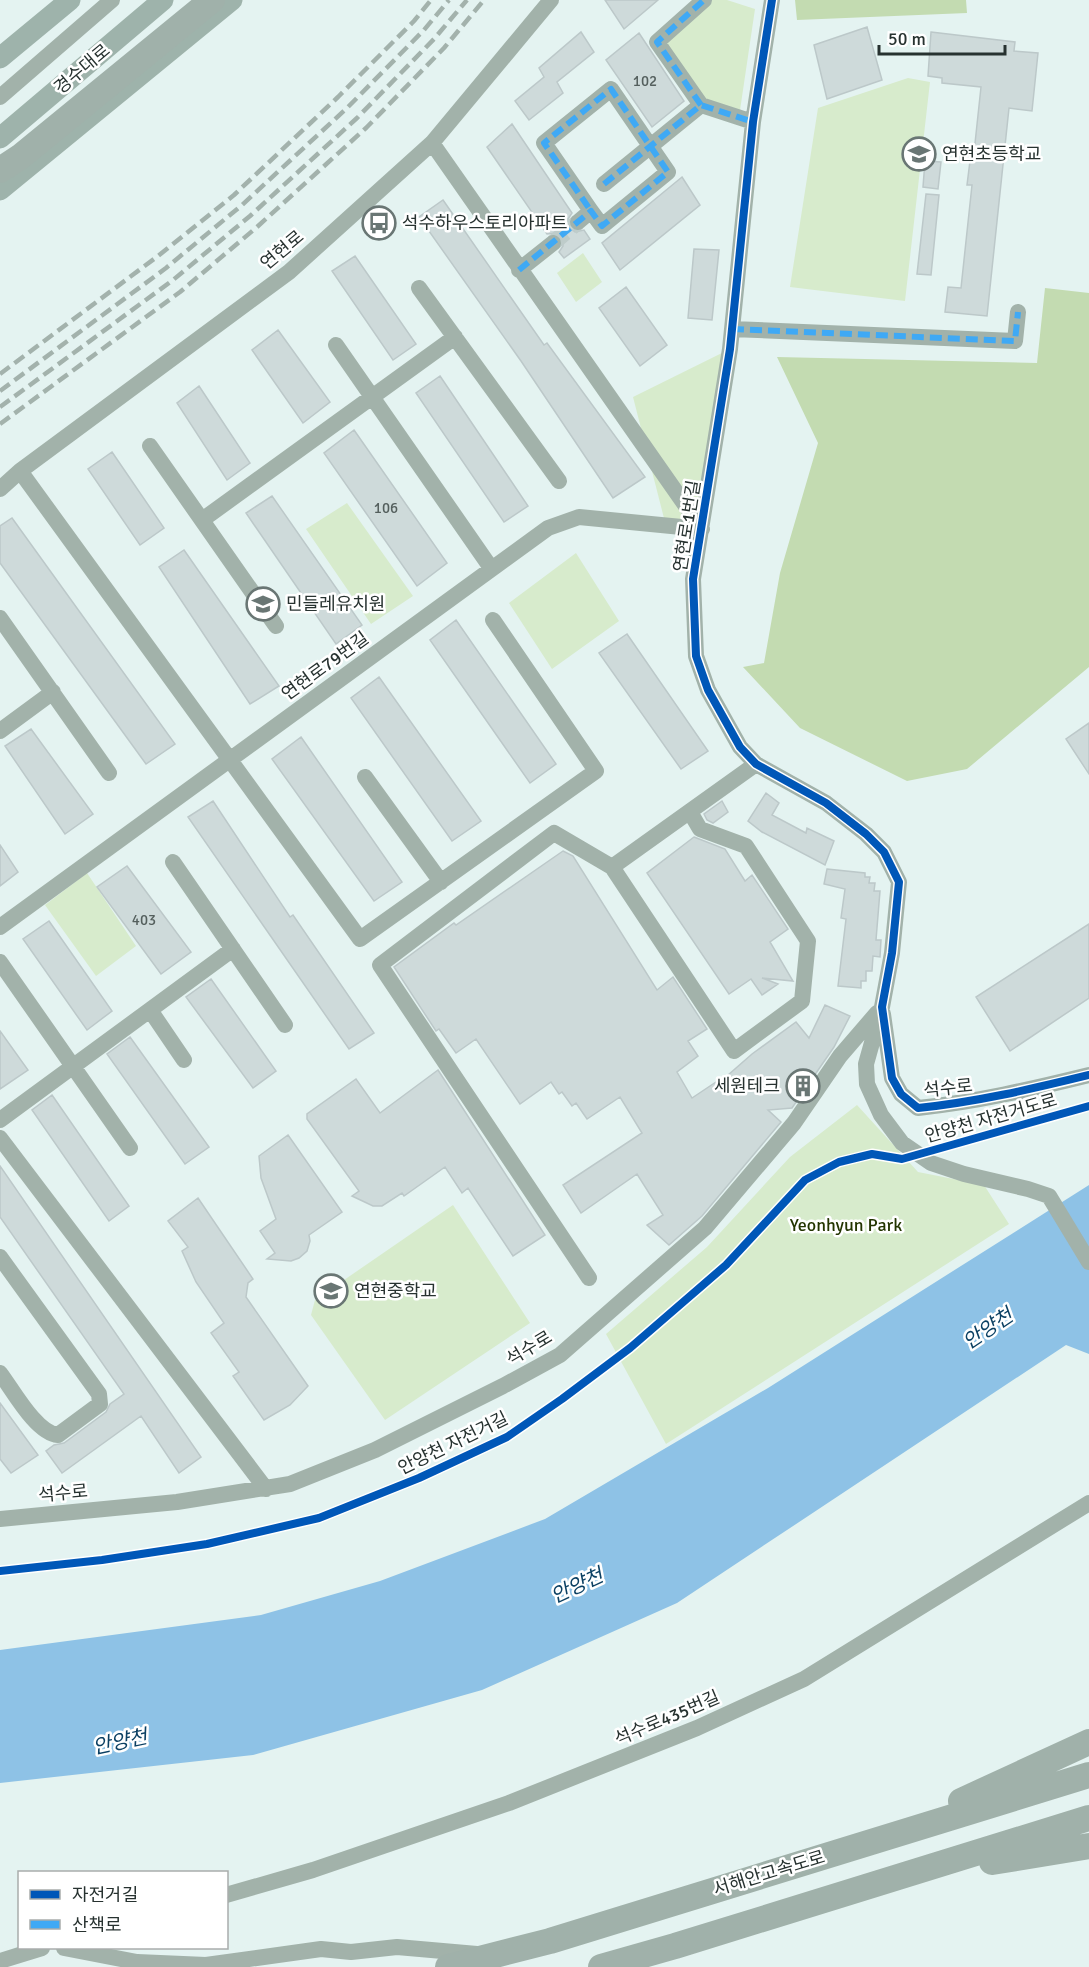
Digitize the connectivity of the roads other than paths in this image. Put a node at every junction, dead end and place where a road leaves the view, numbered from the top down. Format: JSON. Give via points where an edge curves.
{"nodes":[{"id":1,"x":69,"y":0,"type":"edge"},
{"id":2,"x":112,"y":0,"type":"edge"},
{"id":3,"x":164,"y":0,"type":"edge"},
{"id":4,"x":212,"y":0,"type":"edge"},
{"id":5,"x":232,"y":0,"type":"edge"},
{"id":6,"x":551,"y":0,"type":"edge"},
{"id":7,"x":704,"y":0,"type":"edge"},
{"id":8,"x":772,"y":0,"type":"edge"},
{"id":9,"x":0,"y":58,"type":"edge"},
{"id":10,"x":0,"y":97,"type":"edge"},
{"id":11,"x":701,"y":105,"type":"junction"},
{"id":12,"x":753,"y":122,"type":"junction"},
{"id":13,"x":0,"y":138,"type":"edge"},
{"id":14,"x":432,"y":143,"type":"junction"},
{"id":15,"x":650,"y":146,"type":"junction"},
{"id":16,"x":0,"y":170,"type":"edge"},
{"id":17,"x":604,"y":184,"type":"dead end"},
{"id":18,"x":0,"y":190,"type":"edge"},
{"id":19,"x":553,"y":243,"type":"tunnel mouth"},
{"id":20,"x":519,"y":270,"type":"junction"},
{"id":21,"x":419,"y":288,"type":"dead end"},
{"id":22,"x":1018,"y":312,"type":"dead end"},
{"id":23,"x":732,"y":329,"type":"junction"},
{"id":24,"x":455,"y":337,"type":"junction"},
{"id":25,"x":336,"y":345,"type":"dead end"},
{"id":26,"x":373,"y":398,"type":"junction"},
{"id":27,"x":150,"y":446,"type":"dead end"},
{"id":28,"x":20,"y":471,"type":"junction"},
{"id":29,"x":559,"y":481,"type":"dead end"},
{"id":30,"x":0,"y":489,"type":"edge"},
{"id":31,"x":202,"y":520,"type":"junction"},
{"id":32,"x":702,"y":529,"type":"junction"},
{"id":33,"x":491,"y":568,"type":"junction"},
{"id":34,"x":0,"y":618,"type":"edge"},
{"id":35,"x":493,"y":620,"type":"dead end"},
{"id":36,"x":276,"y":626,"type":"dead end"},
{"id":37,"x":53,"y":692,"type":"junction"},
{"id":38,"x":0,"y":731,"type":"edge"},
{"id":39,"x":230,"y":759,"type":"junction"},
{"id":40,"x":756,"y":764,"type":"junction"},
{"id":41,"x":109,"y":773,"type":"dead end"},
{"id":42,"x":365,"y":777,"type":"dead end"},
{"id":43,"x":690,"y":812,"type":"junction"},
{"id":44,"x":173,"y":862,"type":"dead end"},
{"id":45,"x":612,"y":867,"type":"junction"},
{"id":46,"x":441,"y":882,"type":"junction"},
{"id":47,"x":0,"y":927,"type":"edge"},
{"id":48,"x":233,"y":949,"type":"junction"},
{"id":49,"x":0,"y":962,"type":"edge"},
{"id":50,"x":882,"y":1007,"type":"junction"},
{"id":51,"x":150,"y":1010,"type":"junction"},
{"id":52,"x":285,"y":1025,"type":"dead end"},
{"id":53,"x":184,"y":1060,"type":"dead end"},
{"id":54,"x":73,"y":1066,"type":"junction"},
{"id":55,"x":1089,"y":1075,"type":"edge"},
{"id":56,"x":0,"y":1120,"type":"edge"},
{"id":57,"x":0,"y":1138,"type":"edge"},
{"id":58,"x":130,"y":1148,"type":"dead end"},
{"id":59,"x":0,"y":1257,"type":"edge"},
{"id":60,"x":1089,"y":1262,"type":"edge"},
{"id":61,"x":589,"y":1278,"type":"dead end"},
{"id":62,"x":0,"y":1373,"type":"edge"},
{"id":63,"x":266,"y":1489,"type":"junction"},
{"id":64,"x":1089,"y":1503,"type":"edge"},
{"id":65,"x":0,"y":1519,"type":"edge"},
{"id":66,"x":1089,"y":1742,"type":"edge"},
{"id":67,"x":1089,"y":1775,"type":"edge"},
{"id":68,"x":1089,"y":1818,"type":"edge"},
{"id":69,"x":874,"y":1841,"type":"junction"},
{"id":70,"x":1089,"y":1846,"type":"edge"},
{"id":71,"x":897,"y":1878,"type":"junction"},
{"id":72,"x":228,"y":1894,"type":"edge"},
{"id":73,"x":691,"y":1941,"type":"junction"},
{"id":74,"x":36,"y":1949,"type":"edge"},
{"id":75,"x":74,"y":1949,"type":"edge"},
{"id":76,"x":498,"y":1955,"type":"junction"},
{"id":77,"x":0,"y":1961,"type":"edge"},
{"id":78,"x":448,"y":1967,"type":"edge"},
{"id":79,"x":601,"y":1967,"type":"edge"},
{"id":80,"x":645,"y":1967,"type":"edge"}],
"edges":[{"from":1,"to":9,"type":"main road"},
{"from":2,"to":10,"type":"street"},
{"from":3,"to":13,"type":"main road","name":"경수대로"},
{"from":4,"to":16,"type":"highway"},
{"from":5,"to":18,"type":"main road"},
{"from":6,"to":14,"type":"street","name":"연현로"},
{"from":7,"to":11,"type":"street","via":[[657,42]]},
{"from":8,"to":12,"type":"street","name":"연현로1번길"},
{"from":11,"to":12,"type":"street"},
{"from":11,"to":15,"type":"street"},
{"from":12,"to":23,"type":"street","name":"연현로1번길"},
{"from":14,"to":20,"type":"street"},
{"from":14,"to":28,"type":"street","name":"연현로","via":[[289,272]]},
{"from":15,"to":15,"type":"street","via":[[668,172],[602,226],[585,217],[544,143],[611,89]]},
{"from":15,"to":17,"type":"street"},
{"from":19,"to":20,"type":"street"},
{"from":20,"to":32,"type":"street"},
{"from":21,"to":24,"type":"street"},
{"from":22,"to":23,"type":"street","via":[[1015,341]]},
{"from":23,"to":32,"type":"street","name":"연현로1번길"},
{"from":24,"to":26,"type":"street"},
{"from":24,"to":29,"type":"street"},
{"from":25,"to":26,"type":"street"},
{"from":26,"to":31,"type":"street"},
{"from":26,"to":33,"type":"street"},
{"from":27,"to":31,"type":"street"},
{"from":28,"to":30,"type":"street","name":"연현로"},
{"from":28,"to":39,"type":"street"},
{"from":31,"to":36,"type":"street"},
{"from":32,"to":33,"type":"street","name":"연현로79번길","via":[[579,517],[548,528]]},
{"from":32,"to":40,"type":"street","name":"연현로1번길","via":[[693,579],[696,656],[708,690],[740,747]]},
{"from":33,"to":39,"type":"street","name":"연현로79번길"},
{"from":34,"to":37,"type":"street"},
{"from":35,"to":46,"type":"street","via":[[596,771]]},
{"from":37,"to":38,"type":"street"},
{"from":37,"to":41,"type":"street"},
{"from":39,"to":46,"type":"street","via":[[360,939]]},
{"from":39,"to":47,"type":"street","name":"연현로79번길"},
{"from":40,"to":43,"type":"street"},
{"from":40,"to":50,"type":"street","name":"연현로1번길","via":[[826,803],[884,852],[899,882]]},
{"from":42,"to":46,"type":"street"},
{"from":43,"to":45,"type":"street"},
{"from":43,"to":45,"type":"street","via":[[700,830],[746,846],[808,941],[801,1001],[734,1051]]},
{"from":44,"to":48,"type":"street"},
{"from":45,"to":61,"type":"street","via":[[554,833],[380,965]]},
{"from":48,"to":51,"type":"street"},
{"from":48,"to":52,"type":"street"},
{"from":49,"to":54,"type":"street"},
{"from":50,"to":55,"type":"street","name":"석수로","via":[[892,1078],[901,1094],[918,1108],[1000,1096]]},
{"from":50,"to":60,"type":"street","via":[[866,1064],[867,1084],[881,1115],[902,1143],[931,1163],[1049,1196]]},
{"from":50,"to":63,"type":"street","name":"석수로","via":[[840,1056],[794,1124],[705,1228],[560,1355],[375,1450],[290,1484]]},
{"from":51,"to":53,"type":"street"},
{"from":51,"to":54,"type":"street"},
{"from":54,"to":56,"type":"street"},
{"from":54,"to":58,"type":"street"},
{"from":57,"to":63,"type":"street"},
{"from":59,"to":62,"type":"street","via":[[99,1394],[100,1404],[58,1435],[50,1435],[38,1425]]},
{"from":63,"to":65,"type":"street","name":"석수로"},
{"from":64,"to":72,"type":"street","name":"석수로435번길","via":[[804,1678],[697,1728],[509,1803],[313,1870]]},
{"from":66,"to":69,"type":"highway"},
{"from":67,"to":69,"type":"highway","name":"서해안고속도로"},
{"from":68,"to":71,"type":"highway"},
{"from":69,"to":76,"type":"highway","name":"서해안고속도로"},
{"from":70,"to":71,"type":"highway"},
{"from":71,"to":73,"type":"highway"},
{"from":73,"to":79,"type":"highway"},
{"from":73,"to":80,"type":"street"},
{"from":74,"to":77,"type":"street"},
{"from":75,"to":76,"type":"street","via":[[137,1962],[206,1965],[321,1949],[351,1952],[397,1947]]},
{"from":76,"to":78,"type":"highway","name":"서해안고속도로"}]}
